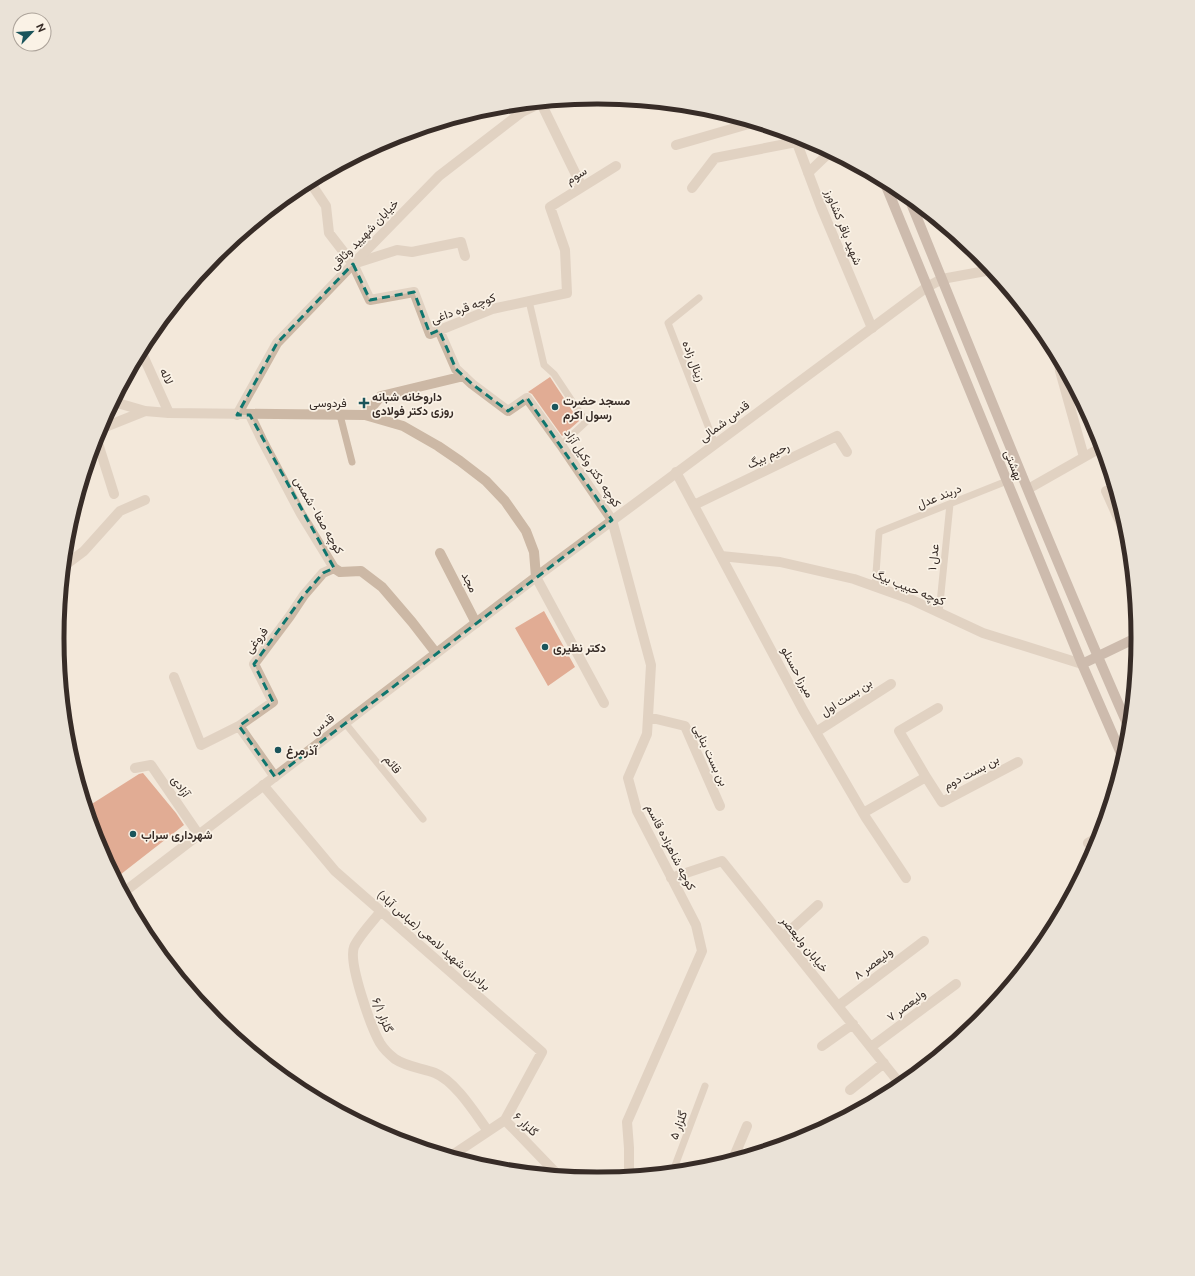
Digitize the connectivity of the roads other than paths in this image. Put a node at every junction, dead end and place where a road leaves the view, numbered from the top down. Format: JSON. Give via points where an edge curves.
{"nodes":[{"id":1,"x":543,"y":108,"type":"edge"},
{"id":2,"x":528,"y":109,"type":"edge"},
{"id":3,"x":744,"y":125,"type":"edge"},
{"id":4,"x":789,"y":140,"type":"edge"},
{"id":5,"x":797,"y":143,"type":"edge"},
{"id":6,"x":676,"y":145,"type":"dead end"},
{"id":7,"x":825,"y":156,"type":"edge"},
{"id":8,"x":616,"y":166,"type":"dead end"},
{"id":9,"x":808,"y":173,"type":"junction"},
{"id":10,"x":313,"y":187,"type":"edge"},
{"id":11,"x":582,"y":187,"type":"junction"},
{"id":12,"x":692,"y":188,"type":"dead end"},
{"id":13,"x":888,"y":190,"type":"edge"},
{"id":14,"x":550,"y":207,"type":"joint"},
{"id":15,"x":913,"y":208,"type":"edge"},
{"id":16,"x":465,"y":256,"type":"dead end"},
{"id":17,"x":353,"y":264,"type":"junction"},
{"id":18,"x":985,"y":271,"type":"edge"},
{"id":19,"x":942,"y":279,"type":"junction"},
{"id":20,"x":927,"y":287,"type":"junction"},
{"id":21,"x":698,"y":298,"type":"dead end"},
{"id":22,"x":529,"y":301,"type":"junction"},
{"id":23,"x":872,"y":328,"type":"junction"},
{"id":24,"x":439,"y":330,"type":"junction"},
{"id":25,"x":144,"y":357,"type":"edge"},
{"id":26,"x":464,"y":376,"type":"junction"},
{"id":27,"x":1064,"y":378,"type":"edge"},
{"id":28,"x":118,"y":403,"type":"edge"},
{"id":29,"x":145,"y":411,"type":"junction"},
{"id":30,"x":169,"y":413,"type":"junction"},
{"id":31,"x":237,"y":415,"type":"junction"},
{"id":32,"x":250,"y":415,"type":"junction"},
{"id":33,"x":340,"y":415,"type":"junction"},
{"id":34,"x":365,"y":416,"type":"junction"},
{"id":35,"x":109,"y":425,"type":"edge"},
{"id":36,"x":715,"y":444,"type":"junction"},
{"id":37,"x":562,"y":445,"type":"junction"},
{"id":38,"x":99,"y":448,"type":"edge"},
{"id":39,"x":1096,"y":450,"type":"edge"},
{"id":40,"x":846,"y":452,"type":"dead end"},
{"id":41,"x":1084,"y":457,"type":"junction"},
{"id":42,"x":352,"y":462,"type":"dead end"},
{"id":43,"x":676,"y":472,"type":"junction"},
{"id":44,"x":1006,"y":481,"type":"junction"},
{"id":45,"x":1028,"y":489,"type":"junction"},
{"id":46,"x":1106,"y":491,"type":"dead end"},
{"id":47,"x":114,"y":494,"type":"dead end"},
{"id":48,"x":145,"y":500,"type":"dead end"},
{"id":49,"x":950,"y":504,"type":"junction"},
{"id":50,"x":694,"y":506,"type":"junction"},
{"id":51,"x":1116,"y":514,"type":"edge"},
{"id":52,"x":612,"y":520,"type":"junction"},
{"id":53,"x":440,"y":553,"type":"dead end"},
{"id":54,"x":721,"y":556,"type":"junction"},
{"id":55,"x":70,"y":562,"type":"edge"},
{"id":56,"x":334,"y":568,"type":"junction"},
{"id":57,"x":536,"y":577,"type":"junction"},
{"id":58,"x":875,"y":586,"type":"junction"},
{"id":59,"x":939,"y":612,"type":"junction"},
{"id":60,"x":476,"y":623,"type":"junction"},
{"id":61,"x":1131,"y":640,"type":"edge"},
{"id":62,"x":436,"y":653,"type":"junction"},
{"id":63,"x":1097,"y":656,"type":"junction"},
{"id":64,"x":1082,"y":664,"type":"junction"},
{"id":65,"x":174,"y":677,"type":"dead end"},
{"id":66,"x":891,"y":684,"type":"dead end"},
{"id":67,"x":604,"y":703,"type":"dead end"},
{"id":68,"x":938,"y":708,"type":"dead end"},
{"id":69,"x":648,"y":717,"type":"junction"},
{"id":70,"x":1125,"y":718,"type":"edge"},
{"id":71,"x":345,"y":723,"type":"junction"},
{"id":72,"x":239,"y":726,"type":"junction"},
{"id":73,"x":816,"y":732,"type":"junction"},
{"id":74,"x":1119,"y":749,"type":"edge"},
{"id":75,"x":1018,"y":762,"type":"dead end"},
{"id":76,"x":135,"y":768,"type":"dead end"},
{"id":77,"x":275,"y":777,"type":"junction"},
{"id":78,"x":926,"y":777,"type":"junction"},
{"id":79,"x":263,"y":785,"type":"junction"},
{"id":80,"x":720,"y":806,"type":"dead end"},
{"id":81,"x":863,"y":813,"type":"junction"},
{"id":82,"x":423,"y":819,"type":"dead end"},
{"id":83,"x":199,"y":834,"type":"junction"},
{"id":84,"x":671,"y":878,"type":"junction"},
{"id":85,"x":906,"y":878,"type":"dead end"},
{"id":86,"x":127,"y":890,"type":"edge"},
{"id":87,"x":818,"y":905,"type":"dead end"},
{"id":88,"x":381,"y":911,"type":"junction"},
{"id":89,"x":783,"y":937,"type":"junction"},
{"id":90,"x":924,"y":941,"type":"dead end"},
{"id":91,"x":956,"y":984,"type":"dead end"},
{"id":92,"x":838,"y":1006,"type":"junction"},
{"id":93,"x":853,"y":1024,"type":"junction"},
{"id":94,"x":822,"y":1046,"type":"dead end"},
{"id":95,"x":871,"y":1048,"type":"junction"},
{"id":96,"x":884,"y":1063,"type":"junction"},
{"id":97,"x":897,"y":1080,"type":"edge"},
{"id":98,"x":705,"y":1086,"type":"dead end"},
{"id":99,"x":850,"y":1090,"type":"dead end"},
{"id":100,"x":505,"y":1120,"type":"junction"},
{"id":101,"x":747,"y":1126,"type":"dead end"},
{"id":102,"x":488,"y":1131,"type":"junction"},
{"id":103,"x":457,"y":1152,"type":"edge"},
{"id":104,"x":735,"y":1153,"type":"edge"},
{"id":105,"x":675,"y":1166,"type":"edge"},
{"id":106,"x":552,"y":1169,"type":"edge"},
{"id":107,"x":629,"y":1170,"type":"edge"}],
"edges":[{"from":1,"to":11,"type":"street"},
{"from":2,"to":17,"type":"street","name":"خیابان شهیید وثاقی","via":[[438,176]]},
{"from":3,"to":6,"type":"street"},
{"from":4,"to":12,"type":"street","via":[[715,158]]},
{"from":5,"to":9,"type":"street","name":"شهید باقر کشاورز"},
{"from":7,"to":9,"type":"street"},
{"from":8,"to":11,"type":"street","name":"سوم"},
{"from":9,"to":23,"type":"street","name":"شهید باقر کشاورز"},
{"from":10,"to":17,"type":"street","via":[[326,206],[329,233]]},
{"from":11,"to":14,"type":"street","name":"سوم"},
{"from":13,"to":20,"type":"main road","name":"بهشتی"},
{"from":14,"to":22,"type":"street","name":"کوچه قره داغی","via":[[565,250],[567,293]]},
{"from":15,"to":19,"type":"main road","name":"بهشتی"},
{"from":16,"to":17,"type":"street","via":[[461,242],[412,252],[397,250]]},
{"from":17,"to":24,"type":"street","name":"کوچه قره داغی","via":[[370,300],[414,292],[430,334]]},
{"from":17,"to":31,"type":"street","name":"خیابان شهیید وثاقی","via":[[277,343]]},
{"from":18,"to":19,"type":"street","name":"قدس شمالی"},
{"from":19,"to":20,"type":"street","name":"قدس شمالی"},
{"from":19,"to":45,"type":"main road","name":"بهشتی"},
{"from":20,"to":23,"type":"street","name":"قدس شمالی"},
{"from":20,"to":44,"type":"main road","name":"بهشتی"},
{"from":21,"to":36,"type":"lane","name":"زینال زاده","via":[[668,323]]},
{"from":22,"to":24,"type":"street","name":"کوچه قره داغی","via":[[492,309]]},
{"from":22,"to":37,"type":"lane","via":[[544,365],[554,374],[586,422]]},
{"from":23,"to":36,"type":"street","name":"قدس شمالی"},
{"from":24,"to":26,"type":"street","name":"کوچه دکتر وکیل آزاد","via":[[456,368]]},
{"from":25,"to":30,"type":"street","name":"لاله"},
{"from":26,"to":34,"type":"street","via":[[380,396]]},
{"from":26,"to":37,"type":"street","name":"کوچه دکتر وکیل آزاد","via":[[508,410],[528,398]]},
{"from":27,"to":41,"type":"street"},
{"from":28,"to":29,"type":"street","name":"فردوسی"},
{"from":29,"to":30,"type":"street","name":"فردوسی"},
{"from":29,"to":35,"type":"street"},
{"from":30,"to":31,"type":"street","name":"فردوسی"},
{"from":31,"to":32,"type":"street","name":"فردوسی"},
{"from":32,"to":33,"type":"street","name":"فردوسی"},
{"from":32,"to":56,"type":"street","name":"کوچه صفا - شمس","via":[[301,514]]},
{"from":33,"to":34,"type":"street","name":"فردوسی"},
{"from":33,"to":42,"type":"lane"},
{"from":34,"to":57,"type":"street","name":"فردوسی","via":[[402,426],[438,446],[486,481],[505,501],[526,531],[534,552]]},
{"from":36,"to":43,"type":"street","name":"قدس شمالی"},
{"from":37,"to":52,"type":"street","name":"کوچه دکتر وکیل آزاد"},
{"from":38,"to":47,"type":"street"},
{"from":39,"to":41,"type":"street"},
{"from":40,"to":50,"type":"street","name":"رحیم بیگ","via":[[836,436]]},
{"from":41,"to":45,"type":"street"},
{"from":43,"to":50,"type":"street","name":"میرزا حسنلو"},
{"from":43,"to":52,"type":"street","name":"قدس شمالی"},
{"from":44,"to":49,"type":"lane","name":"دربند عدل"},
{"from":44,"to":64,"type":"main road","name":"بهشتی"},
{"from":45,"to":63,"type":"main road","name":"بهشتی"},
{"from":46,"to":51,"type":"street"},
{"from":48,"to":55,"type":"street","via":[[120,511],[84,551]]},
{"from":49,"to":58,"type":"lane","name":"دربند عدل","via":[[879,532]]},
{"from":49,"to":59,"type":"lane","name":"عدل ۱"},
{"from":50,"to":54,"type":"street","name":"میرزا حسنلو"},
{"from":52,"to":57,"type":"street","name":"قدس شمالی"},
{"from":52,"to":69,"type":"street","name":"کوچه شاهزاده قاسم","via":[[651,665]]},
{"from":53,"to":60,"type":"street","name":"مجد"},
{"from":54,"to":58,"type":"street","name":"کوچه حبیب بیگ","via":[[780,562]]},
{"from":54,"to":73,"type":"street","name":"میرزا حسنلو"},
{"from":56,"to":62,"type":"street","name":"کوچه صفا - شمس","via":[[340,572],[361,571],[382,587]]},
{"from":56,"to":72,"type":"street","name":"فروغی","via":[[323,573],[304,595],[254,664],[273,702]]},
{"from":57,"to":60,"type":"street","name":"قدس"},
{"from":57,"to":67,"type":"street"},
{"from":58,"to":59,"type":"street","name":"کوچه حبیب بیگ"},
{"from":59,"to":64,"type":"street","name":"کوچه حبیب بیگ","via":[[983,633]]},
{"from":60,"to":62,"type":"street","name":"قدس"},
{"from":61,"to":63,"type":"main road"},
{"from":62,"to":71,"type":"street","name":"قدس"},
{"from":63,"to":64,"type":"main road"},
{"from":63,"to":70,"type":"main road","name":"بهشتی"},
{"from":64,"to":74,"type":"main road","name":"بهشتی"},
{"from":65,"to":72,"type":"street","name":"فروغی","via":[[201,745]]},
{"from":66,"to":73,"type":"street","name":"بن بست اول"},
{"from":68,"to":78,"type":"street","name":"بن بست دوم","via":[[899,731]]},
{"from":69,"to":80,"type":"street","name":"بن بست بنایی","via":[[685,726]]},
{"from":69,"to":84,"type":"street","name":"کوچه شاهزاده قاسم","via":[[646,734],[628,778],[637,811]]},
{"from":71,"to":77,"type":"street","name":"قدس"},
{"from":71,"to":82,"type":"lane","name":"قائم"},
{"from":72,"to":77,"type":"street"},
{"from":73,"to":81,"type":"street","name":"میرزا حسنلو"},
{"from":75,"to":78,"type":"street","name":"بن بست دوم","via":[[942,802]]},
{"from":76,"to":83,"type":"street","name":"آزادی","via":[[151,765]]},
{"from":77,"to":79,"type":"street","name":"قدس"},
{"from":78,"to":81,"type":"street","name":"بن بست دوم"},
{"from":79,"to":83,"type":"street","name":"قدس"},
{"from":79,"to":88,"type":"street","name":"برادران شهید لامعی (عباس آباد)","via":[[335,871]]},
{"from":81,"to":85,"type":"street","name":"میرزا حسنلو"},
{"from":83,"to":86,"type":"street","name":"قدس"},
{"from":84,"to":89,"type":"street","name":"خیابان ولیعصر","via":[[722,861]]},
{"from":84,"to":107,"type":"street","name":"کوچه شاهزاده قاسم","via":[[696,925],[702,951],[627,1122]]},
{"from":87,"to":89,"type":"street"},
{"from":88,"to":100,"type":"street","name":"برادران شهید لامعی (عباس آباد)","via":[[542,1052]]},
{"from":88,"to":102,"type":"street","name":"گلزار ۶/۱","via":[[357,942],[352,956],[362,998],[381,1044],[395,1059],[448,1081]]},
{"from":89,"to":92,"type":"street","name":"خیابان ولیعصر"},
{"from":90,"to":92,"type":"street","name":"ولیعصر ۸"},
{"from":91,"to":95,"type":"street","name":"ولیعصر ۷"},
{"from":92,"to":93,"type":"street","name":"خیابان ولیعصر"},
{"from":93,"to":94,"type":"street"},
{"from":93,"to":95,"type":"street","name":"خیابان ولیعصر"},
{"from":95,"to":96,"type":"street","name":"خیابان ولیعصر"},
{"from":96,"to":97,"type":"street","name":"خیابان ولیعصر"},
{"from":96,"to":99,"type":"street"},
{"from":98,"to":105,"type":"lane","name":"گلزار ۵"},
{"from":100,"to":102,"type":"street","name":"گلزار ۶"},
{"from":100,"to":106,"type":"street","name":"گلزار ۶"},
{"from":101,"to":104,"type":"street"},
{"from":102,"to":103,"type":"street","name":"گلزار ۶"}]}
